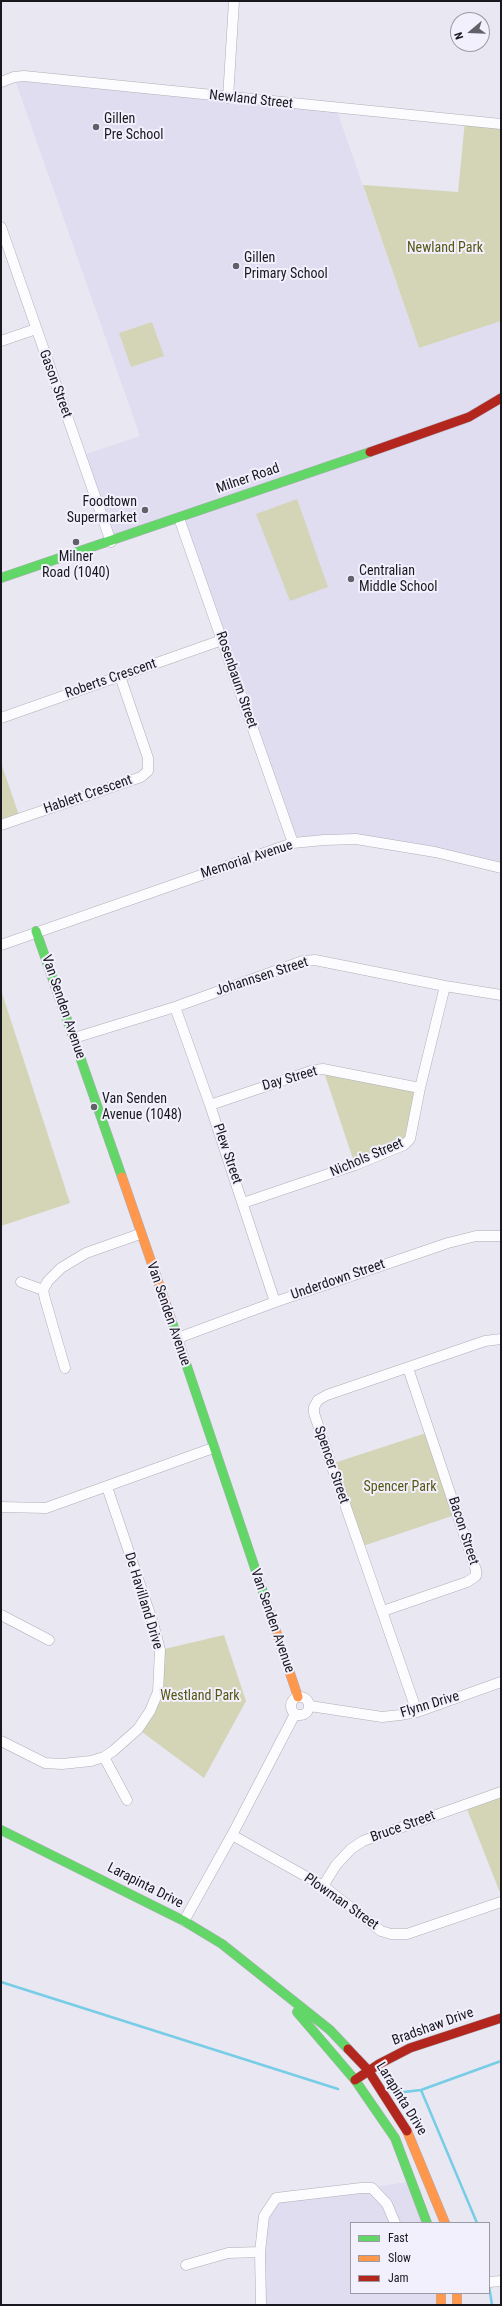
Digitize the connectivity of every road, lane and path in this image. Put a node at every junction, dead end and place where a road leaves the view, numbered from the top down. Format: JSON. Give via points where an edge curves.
{"nodes":[{"id":1,"x":234,"y":1,"type":"edge"},
{"id":2,"x":1,"y":82,"type":"edge"},
{"id":3,"x":228,"y":98,"type":"junction"},
{"id":4,"x":501,"y":124,"type":"edge"},
{"id":5,"x":1,"y":227,"type":"edge"},
{"id":6,"x":36,"y":329,"type":"junction"},
{"id":7,"x":1,"y":341,"type":"edge"},
{"id":8,"x":501,"y":398,"type":"edge"},
{"id":9,"x":179,"y":518,"type":"junction"},
{"id":10,"x":111,"y":542,"type":"junction"},
{"id":11,"x":1,"y":578,"type":"edge"},
{"id":12,"x":222,"y":640,"type":"junction"},
{"id":13,"x":120,"y":676,"type":"junction"},
{"id":14,"x":1,"y":718,"type":"edge"},
{"id":15,"x":1,"y":825,"type":"edge"},
{"id":16,"x":293,"y":843,"type":"junction"},
{"id":17,"x":501,"y":868,"type":"edge"},
{"id":18,"x":36,"y":931,"type":"junction"},
{"id":19,"x":1,"y":945,"type":"edge"},
{"id":20,"x":445,"y":986,"type":"junction"},
{"id":21,"x":501,"y":995,"type":"edge"},
{"id":22,"x":175,"y":1007,"type":"junction"},
{"id":23,"x":74,"y":1038,"type":"junction"},
{"id":24,"x":420,"y":1088,"type":"junction"},
{"id":25,"x":210,"y":1105,"type":"junction"},
{"id":26,"x":244,"y":1203,"type":"junction"},
{"id":27,"x":140,"y":1234,"type":"junction"},
{"id":28,"x":501,"y":1236,"type":"edge"},
{"id":29,"x":21,"y":1282,"type":"dead end"},
{"id":30,"x":44,"y":1290,"type":"junction"},
{"id":31,"x":275,"y":1302,"type":"junction"},
{"id":32,"x":178,"y":1338,"type":"junction"},
{"id":33,"x":501,"y":1339,"type":"edge"},
{"id":34,"x":65,"y":1368,"type":"dead end"},
{"id":35,"x":408,"y":1368,"type":"junction"},
{"id":36,"x":214,"y":1448,"type":"junction"},
{"id":37,"x":106,"y":1487,"type":"junction"},
{"id":38,"x":1,"y":1507,"type":"edge"},
{"id":39,"x":382,"y":1611,"type":"junction"},
{"id":40,"x":1,"y":1615,"type":"edge"},
{"id":41,"x":49,"y":1640,"type":"dead end"},
{"id":42,"x":501,"y":1682,"type":"edge"},
{"id":43,"x":298,"y":1697,"type":"junction"},
{"id":44,"x":310,"y":1706,"type":"junction"},
{"id":45,"x":417,"y":1712,"type":"junction"},
{"id":46,"x":295,"y":1714,"type":"junction"},
{"id":47,"x":1,"y":1741,"type":"edge"},
{"id":48,"x":104,"y":1757,"type":"junction"},
{"id":49,"x":501,"y":1792,"type":"edge"},
{"id":50,"x":127,"y":1800,"type":"dead end"},
{"id":51,"x":1,"y":1830,"type":"edge"},
{"id":52,"x":232,"y":1835,"type":"junction"},
{"id":53,"x":323,"y":1886,"type":"junction"},
{"id":54,"x":501,"y":1902,"type":"edge"},
{"id":55,"x":184,"y":1921,"type":"junction"},
{"id":56,"x":268,"y":1979,"type":"junction"},
{"id":57,"x":501,"y":2018,"type":"edge"},
{"id":58,"x":368,"y":2070,"type":"junction"},
{"id":59,"x":355,"y":2080,"type":"junction"},
{"id":60,"x":395,"y":2222,"type":"edge"},
{"id":61,"x":427,"y":2222,"type":"edge"},
{"id":62,"x":445,"y":2222,"type":"edge"},
{"id":63,"x":260,"y":2252,"type":"junction"},
{"id":64,"x":186,"y":2265,"type":"dead end"},
{"id":65,"x":441,"y":2294,"type":"edge"},
{"id":66,"x":457,"y":2294,"type":"edge"},
{"id":67,"x":261,"y":2305,"type":"edge"},
{"id":68,"x":441,"y":2305,"type":"edge"},
{"id":69,"x":457,"y":2305,"type":"edge"}],
"edges":[{"from":1,"to":3,"type":"street"},
{"from":2,"to":3,"type":"street","name":"Newland Street","via":[[24,76]]},
{"from":3,"to":4,"type":"street","name":"Newland Street"},
{"from":5,"to":6,"type":"street","name":"Gason Street"},
{"from":6,"to":7,"type":"street"},
{"from":6,"to":10,"type":"street","name":"Gason Street"},
{"from":8,"to":9,"type":"street","name":"Milner Road","via":[[469,417],[446,426]]},
{"from":9,"to":10,"type":"street","name":"Milner Road"},
{"from":9,"to":12,"type":"street","name":"Rosenbaum Street"},
{"from":10,"to":11,"type":"street","name":"Milner Road"},
{"from":12,"to":13,"type":"street","name":"Roberts Crescent"},
{"from":12,"to":16,"type":"street","name":"Rosenbaum Street"},
{"from":13,"to":14,"type":"street","name":"Roberts Crescent"},
{"from":13,"to":15,"type":"street","name":"Hablett Crescent","via":[[148,758],[148,771],[141,777]]},
{"from":16,"to":17,"type":"street","name":"Memorial Avenue","via":[[356,839],[435,852]]},
{"from":16,"to":18,"type":"street","name":"Memorial Avenue"},
{"from":18,"to":19,"type":"street","name":"Memorial Avenue"},
{"from":18,"to":23,"type":"street","name":"Van Senden Avenue"},
{"from":20,"to":21,"type":"street","name":"Johannsen Street"},
{"from":20,"to":22,"type":"street","name":"Johannsen Street","via":[[315,960],[303,961]]},
{"from":20,"to":24,"type":"street","name":"Nichols Street"},
{"from":22,"to":23,"type":"street","name":"Johannsen Street"},
{"from":22,"to":25,"type":"street","name":"Plew Street"},
{"from":23,"to":27,"type":"street","name":"Van Senden Avenue"},
{"from":24,"to":25,"type":"street","name":"Day Street","via":[[323,1069]]},
{"from":24,"to":26,"type":"street","name":"Nichols Street","via":[[410,1140],[404,1145]]},
{"from":25,"to":26,"type":"street","name":"Plew Street"},
{"from":26,"to":31,"type":"street","name":"Plew Street"},
{"from":27,"to":30,"type":"street","via":[[86,1253],[61,1268],[48,1281]]},
{"from":27,"to":32,"type":"street","name":"Van Senden Avenue"},
{"from":28,"to":31,"type":"street","name":"Underdown Street","via":[[476,1236],[448,1243]]},
{"from":29,"to":30,"type":"street"},
{"from":30,"to":34,"type":"street"},
{"from":31,"to":32,"type":"street","name":"Underdown Street"},
{"from":32,"to":36,"type":"street","name":"Van Senden Avenue"},
{"from":33,"to":35,"type":"street","name":"Spencer Street","via":[[485,1341]]},
{"from":35,"to":39,"type":"street","name":"Spencer Street","via":[[327,1395],[318,1400],[314,1407],[330,1464]]},
{"from":35,"to":39,"type":"street","name":"Bacon Street","via":[[476,1576],[467,1582]]},
{"from":36,"to":37,"type":"street"},
{"from":36,"to":43,"type":"street","name":"Van Senden Avenue"},
{"from":37,"to":38,"type":"street","via":[[46,1508]]},
{"from":37,"to":48,"type":"street","name":"De Havilland Drive","via":[[153,1623],[160,1650],[160,1678],[158,1692],[150,1711],[138,1729]]},
{"from":39,"to":45,"type":"street","name":"Spencer Street"},
{"from":40,"to":41,"type":"street"},
{"from":42,"to":45,"type":"street","name":"Flynn Drive"},
{"from":43,"to":44,"type":"street","via":[[307,1699]]},
{"from":43,"to":46,"type":"street","via":[[291,1706]]},
{"from":44,"to":45,"type":"street","name":"Flynn Drive","via":[[382,1717]]},
{"from":44,"to":46,"type":"street","via":[[306,1714]]},
{"from":46,"to":52,"type":"street"},
{"from":47,"to":48,"type":"street","via":[[45,1763],[62,1764]]},
{"from":48,"to":50,"type":"street"},
{"from":49,"to":53,"type":"street","name":"Bruce Street","via":[[363,1841],[336,1865]]},
{"from":51,"to":55,"type":"street","name":"Larapinta Drive"},
{"from":52,"to":53,"type":"street","name":"Plowman Street"},
{"from":52,"to":55,"type":"street"},
{"from":53,"to":54,"type":"street","name":"Plowman Street","via":[[381,1931],[391,1934],[407,1934]]},
{"from":55,"to":56,"type":"street","name":"Larapinta Drive","via":[[222,1944]]},
{"from":56,"to":58,"type":"street","name":"Larapinta Drive","via":[[330,2030]]},
{"from":56,"to":59,"type":"street","name":"Larapinta Drive"},
{"from":57,"to":58,"type":"street","name":"Bradshaw Drive","via":[[410,2048]]},
{"from":58,"to":59,"type":"street","name":"Bradshaw Drive"},
{"from":58,"to":62,"type":"street","name":"Larapinta Drive","via":[[405,2127]]},
{"from":59,"to":61,"type":"street","name":"Larapinta Drive","via":[[395,2138]]},
{"from":60,"to":63,"type":"street","via":[[387,2204],[372,2188],[285,2195],[276,2198],[264,2216]]},
{"from":63,"to":64,"type":"street","via":[[228,2253]]},
{"from":63,"to":67,"type":"street"},
{"from":65,"to":68,"type":"street"},
{"from":66,"to":69,"type":"street"}]}
